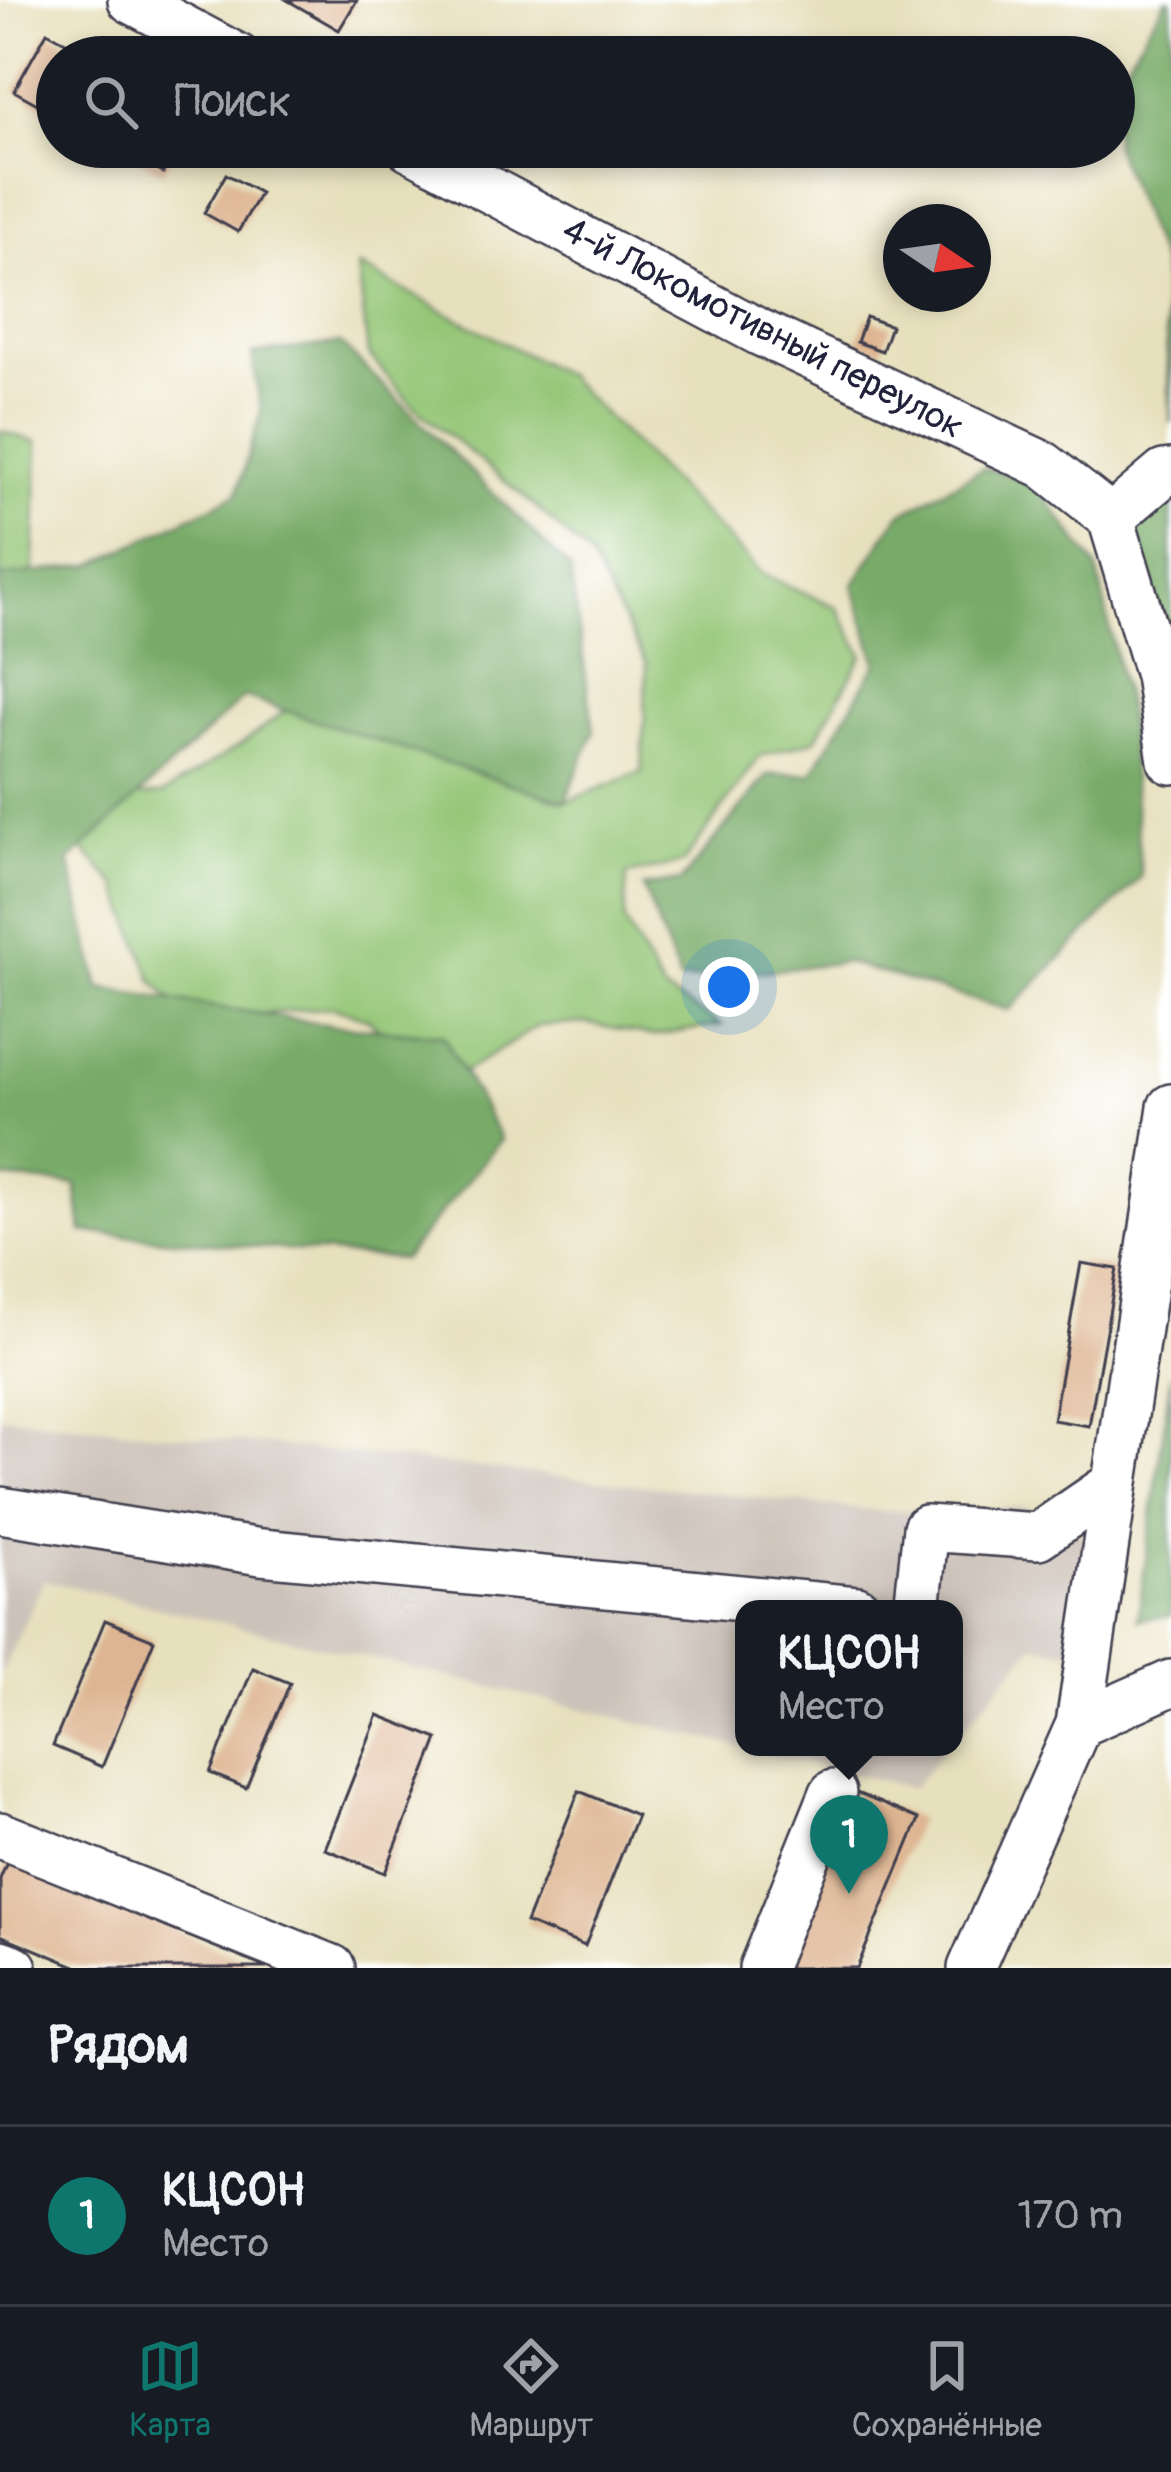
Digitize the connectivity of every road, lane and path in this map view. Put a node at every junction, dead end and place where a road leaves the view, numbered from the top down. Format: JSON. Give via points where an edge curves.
{"nodes":[{"id":1,"x":130,"y":0,"type":"edge"},
{"id":2,"x":198,"y":36,"type":"edge"},
{"id":3,"x":449,"y":168,"type":"edge"},
{"id":4,"x":1171,"y":472,"type":"edge"},
{"id":5,"x":1111,"y":518,"type":"junction"},
{"id":6,"x":1171,"y":761,"type":"edge"},
{"id":7,"x":1171,"y":1107,"type":"edge"},
{"id":8,"x":1114,"y":1484,"type":"junction"},
{"id":9,"x":0,"y":1510,"type":"edge"},
{"id":10,"x":763,"y":1600,"type":"edge"},
{"id":11,"x":917,"y":1600,"type":"edge"},
{"id":12,"x":1171,"y":1682,"type":"edge"},
{"id":13,"x":1079,"y":1724,"type":"junction"},
{"id":14,"x":833,"y":1793,"type":"dead end"},
{"id":15,"x":0,"y":1835,"type":"edge"},
{"id":16,"x":0,"y":1963,"type":"edge"},
{"id":17,"x":14,"y":1968,"type":"edge"},
{"id":18,"x":332,"y":1968,"type":"edge"},
{"id":19,"x":762,"y":1968,"type":"edge"},
{"id":20,"x":971,"y":1968,"type":"edge"}],
"edges":[{"from":1,"to":2,"type":"street"},
{"from":3,"to":5,"type":"street","name":"4-й Локомотивный переулок","via":[[759,332],[1044,465]]},
{"from":4,"to":5,"type":"street"},
{"from":5,"to":6,"type":"street","via":[[1158,675]]},
{"from":7,"to":8,"type":"street"},
{"from":8,"to":11,"type":"street","via":[[1038,1536],[926,1528]]},
{"from":8,"to":13,"type":"street"},
{"from":9,"to":10,"type":"street","via":[[261,1552]]},
{"from":12,"to":13,"type":"street"},
{"from":13,"to":20,"type":"street"},
{"from":14,"to":19,"type":"street"},
{"from":15,"to":18,"type":"street"},
{"from":16,"to":17,"type":"street"}]}
